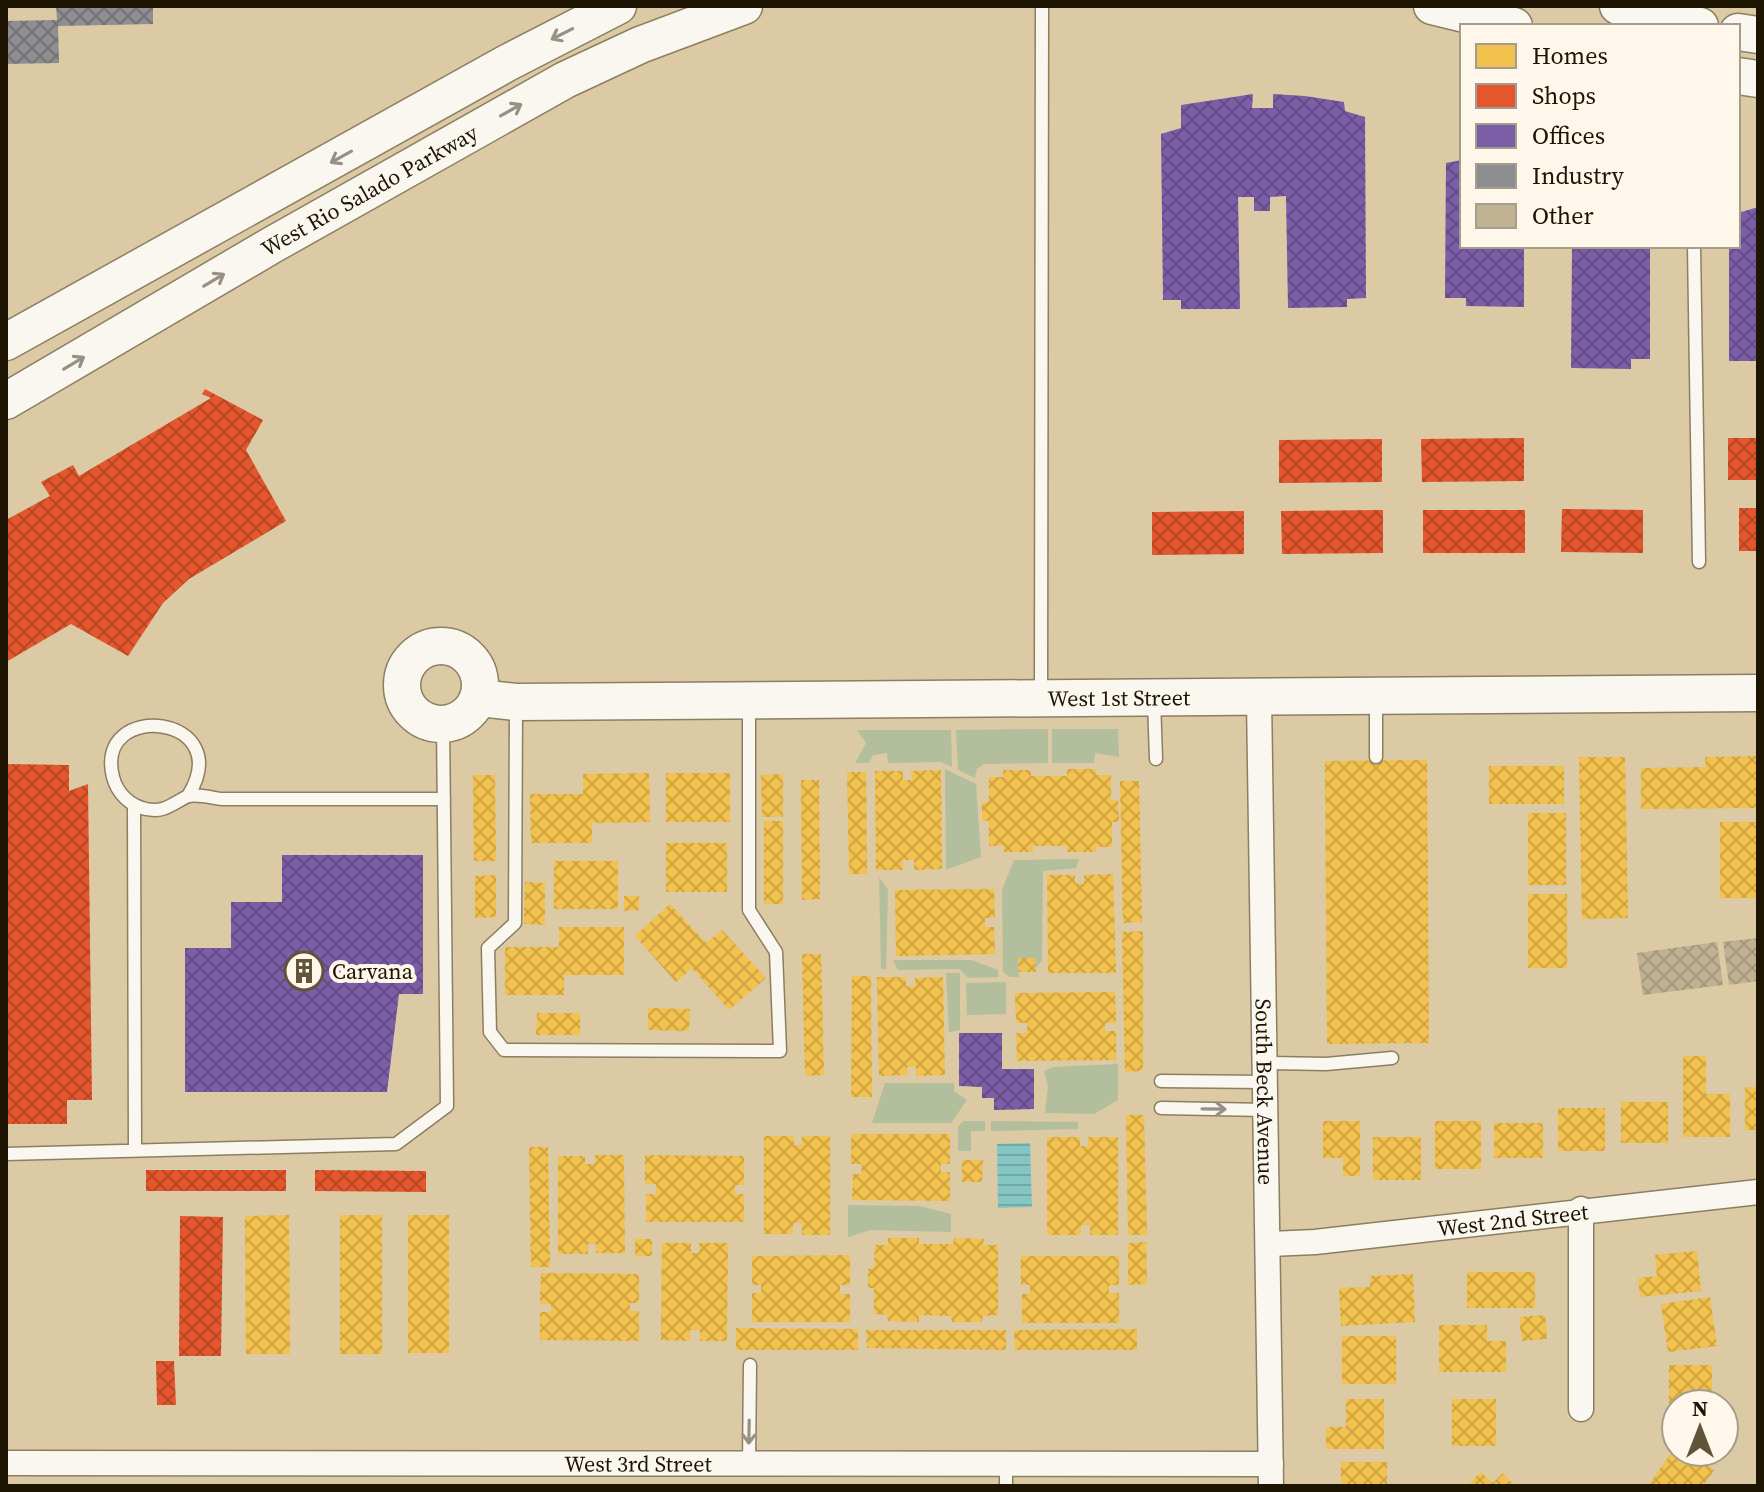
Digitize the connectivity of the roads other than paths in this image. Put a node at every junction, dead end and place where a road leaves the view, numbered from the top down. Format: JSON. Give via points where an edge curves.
{"nodes":[{"id":1,"x":618,"y":6,"type":"edge"},
{"id":2,"x":744,"y":6,"type":"edge"},
{"id":3,"x":1042,"y":6,"type":"edge"},
{"id":4,"x":1432,"y":6,"type":"edge"},
{"id":5,"x":1618,"y":6,"type":"edge"},
{"id":6,"x":1506,"y":24,"type":"edge"},
{"id":7,"x":1692,"y":24,"type":"edge"},
{"id":8,"x":262,"y":226,"type":"junction"},
{"id":9,"x":1694,"y":248,"type":"edge"},
{"id":10,"x":6,"y":342,"type":"edge"},
{"id":11,"x":6,"y":401,"type":"edge"},
{"id":12,"x":1699,"y":562,"type":"dead end"},
{"id":13,"x":1758,"y":693,"type":"edge"},
{"id":14,"x":1376,"y":695,"type":"junction"},
{"id":15,"x":1154,"y":697,"type":"junction"},
{"id":16,"x":479,"y":698,"type":"junction"},
{"id":17,"x":1041,"y":698,"type":"junction"},
{"id":18,"x":1259,"y":698,"type":"junction"},
{"id":19,"x":749,"y":700,"type":"junction"},
{"id":20,"x":516,"y":702,"type":"junction"},
{"id":21,"x":443,"y":724,"type":"junction"},
{"id":22,"x":1376,"y":757,"type":"dead end"},
{"id":23,"x":1156,"y":759,"type":"dead end"},
{"id":24,"x":188,"y":796,"type":"junction"},
{"id":25,"x":444,"y":799,"type":"junction"},
{"id":26,"x":134,"y":805,"type":"junction"},
{"id":27,"x":1392,"y":1058,"type":"dead end"},
{"id":28,"x":1266,"y":1073,"type":"junction"},
{"id":29,"x":1161,"y":1081,"type":"dead end"},
{"id":30,"x":1161,"y":1108,"type":"dead end"},
{"id":31,"x":1266,"y":1110,"type":"junction"},
{"id":32,"x":135,"y":1148,"type":"junction"},
{"id":33,"x":6,"y":1154,"type":"edge"},
{"id":34,"x":1758,"y":1192,"type":"edge"},
{"id":35,"x":1581,"y":1209,"type":"junction"},
{"id":36,"x":1268,"y":1244,"type":"junction"},
{"id":37,"x":750,"y":1365,"type":"dead end"},
{"id":38,"x":1581,"y":1409,"type":"dead end"},
{"id":39,"x":6,"y":1463,"type":"edge"},
{"id":40,"x":749,"y":1464,"type":"junction"},
{"id":41,"x":1006,"y":1475,"type":"edge"},
{"id":42,"x":1271,"y":1475,"type":"edge"}],
"edges":[{"from":1,"to":8,"type":"main road","name":"West Rio Salado Parkway","one_way":true,"via":[[507,63]]},
{"from":8,"to":2,"type":"main road","name":"West Rio Salado Parkway","one_way":true,"via":[[640,45]]},
{"from":3,"to":17,"type":"lane"},
{"from":4,"to":6,"type":"main road"},
{"from":5,"to":7,"type":"main road"},
{"from":8,"to":10,"type":"main road","name":"West Rio Salado Parkway"},
{"from":11,"to":8,"type":"main road","name":"West Rio Salado Parkway","one_way":true},
{"from":9,"to":12,"type":"lane"},
{"from":13,"to":14,"type":"main road","name":"West 1st Street"},
{"from":14,"to":18,"type":"main road","name":"West 1st Street"},
{"from":14,"to":22,"type":"lane"},
{"from":15,"to":17,"type":"main road","name":"West 1st Street"},
{"from":15,"to":18,"type":"main road","name":"West 1st Street"},
{"from":15,"to":23,"type":"lane"},
{"from":16,"to":20,"type":"main road","name":"West 1st Street"},
{"from":16,"to":21,"type":"main road","via":[[462,719]]},
{"from":16,"to":21,"type":"main road","via":[[479,672],[463,652],[439,645],[415,655],[402,676],[405,703],[424,721]]},
{"from":17,"to":19,"type":"main road","name":"West 1st Street"},
{"from":18,"to":28,"type":"street","name":"South Beck Avenue"},
{"from":19,"to":20,"type":"main road","name":"West 1st Street"},
{"from":19,"to":20,"type":"lane","via":[[749,910],[776,952],[780,1051],[504,1050],[490,1032],[488,948],[515,923]]},
{"from":21,"to":25,"type":"lane"},
{"from":24,"to":25,"type":"lane"},
{"from":24,"to":26,"type":"lane","via":[[162,810]]},
{"from":24,"to":26,"type":"lane","via":[[198,770],[191,743],[168,726],[140,726],[128,733],[112,757],[115,785]]},
{"from":25,"to":32,"type":"lane","via":[[447,1106],[396,1144]]},
{"from":26,"to":32,"type":"lane"},
{"from":27,"to":28,"type":"lane"},
{"from":28,"to":29,"type":"lane"},
{"from":28,"to":31,"type":"street","name":"South Beck Avenue"},
{"from":30,"to":31,"type":"lane","one_way":true},
{"from":31,"to":36,"type":"street","name":"South Beck Avenue"},
{"from":32,"to":33,"type":"lane"},
{"from":34,"to":35,"type":"street","name":"West 2nd Street"},
{"from":35,"to":36,"type":"street","name":"West 2nd Street"},
{"from":35,"to":38,"type":"street"},
{"from":36,"to":42,"type":"street","name":"South Beck Avenue"},
{"from":37,"to":40,"type":"lane","one_way":true},
{"from":39,"to":40,"type":"street","name":"West 3rd Street"},
{"from":40,"to":41,"type":"street","name":"West 3rd Street"},
{"from":41,"to":42,"type":"street","name":"West 3rd Street"}]}
